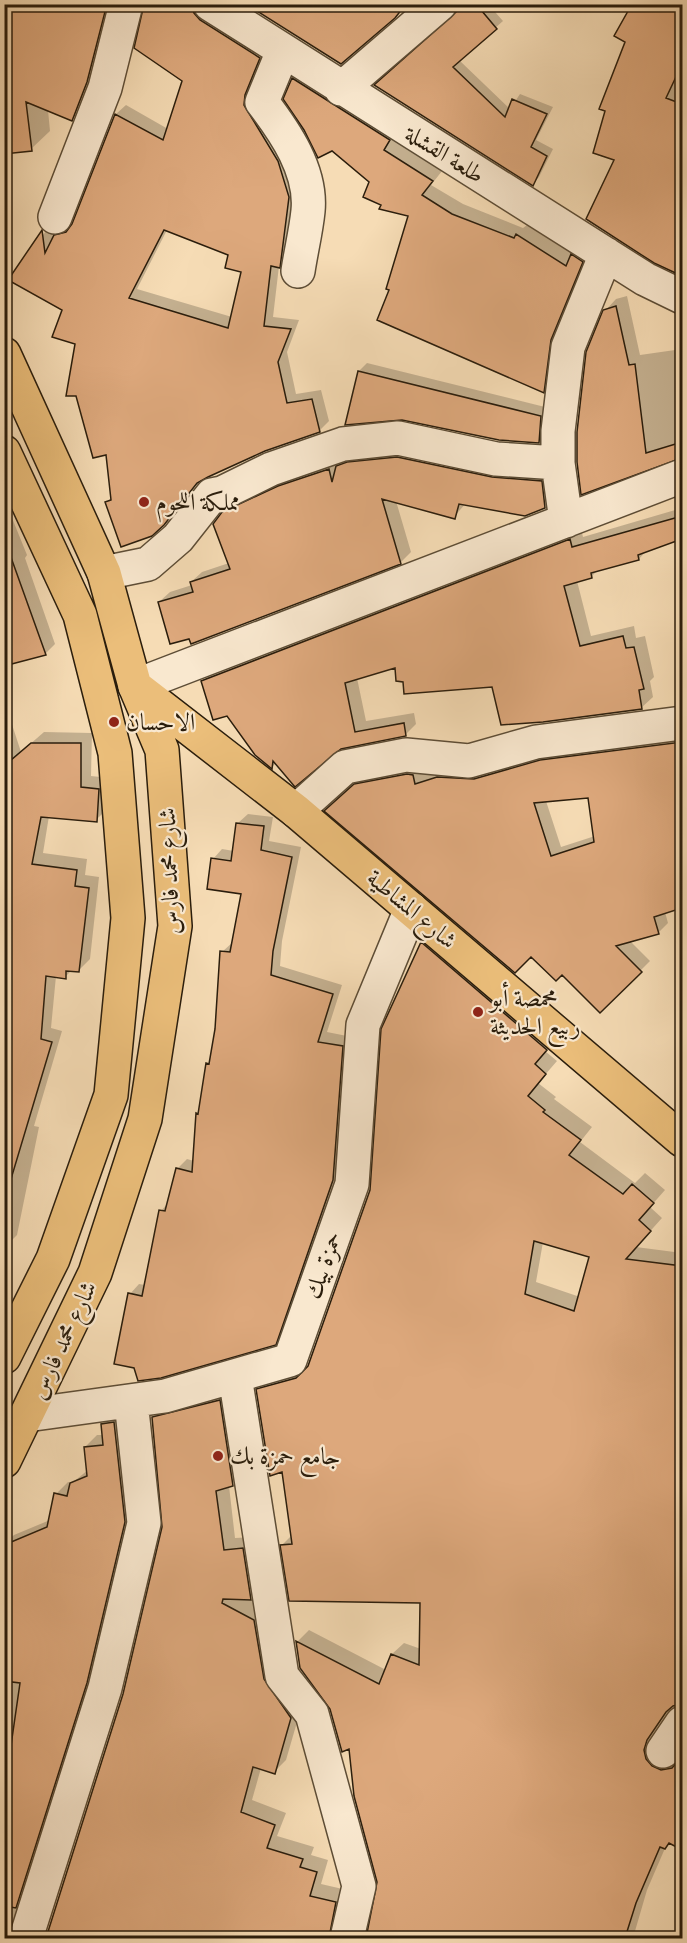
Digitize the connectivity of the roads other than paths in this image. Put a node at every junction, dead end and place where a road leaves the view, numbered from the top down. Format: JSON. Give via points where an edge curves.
{"nodes":[{"id":1,"x":126,"y":4,"type":"edge"},
{"id":2,"x":210,"y":4,"type":"edge"},
{"id":3,"x":440,"y":4,"type":"edge"},
{"id":4,"x":283,"y":51,"type":"junction"},
{"id":5,"x":341,"y":89,"type":"junction"},
{"id":6,"x":55,"y":217,"type":"dead end"},
{"id":7,"x":606,"y":254,"type":"junction"},
{"id":8,"x":298,"y":271,"type":"dead end"},
{"id":9,"x":682,"y":297,"type":"edge"},
{"id":10,"x":4,"y":354,"type":"edge"},
{"id":11,"x":4,"y":452,"type":"edge"},
{"id":12,"x":558,"y":463,"type":"junction"},
{"id":13,"x":682,"y":476,"type":"edge"},
{"id":14,"x":566,"y":521,"type":"junction"},
{"id":15,"x":104,"y":573,"type":"junction"},
{"id":16,"x":135,"y":686,"type":"junction"},
{"id":17,"x":682,"y":723,"type":"edge"},
{"id":18,"x":296,"y":811,"type":"junction"},
{"id":19,"x":411,"y":909,"type":"junction"},
{"id":20,"x":682,"y":1140,"type":"edge"},
{"id":21,"x":4,"y":1357,"type":"edge"},
{"id":22,"x":235,"y":1376,"type":"junction"},
{"id":23,"x":131,"y":1401,"type":"junction"},
{"id":24,"x":27,"y":1415,"type":"junction"},
{"id":25,"x":4,"y":1461,"type":"edge"},
{"id":26,"x":682,"y":1723,"type":"edge"},
{"id":27,"x":663,"y":1751,"type":"dead end"},
{"id":28,"x":26,"y":1938,"type":"edge"},
{"id":29,"x":347,"y":1938,"type":"edge"}],
"edges":[{"from":1,"to":6,"type":"street","via":[[105,87]]},
{"from":2,"to":4,"type":"street","name":"طلعة القشلة"},
{"from":3,"to":5,"type":"street"},
{"from":4,"to":5,"type":"street","name":"طلعة القشلة"},
{"from":4,"to":8,"type":"street","via":[[262,102],[284,130],[306,179],[308,210]]},
{"from":5,"to":7,"type":"street","name":"طلعة القشلة"},
{"from":7,"to":9,"type":"street","name":"طلعة القشلة"},
{"from":7,"to":12,"type":"street","via":[[568,347]]},
{"from":10,"to":15,"type":"main road","name":"شارع محمد فارس"},
{"from":11,"to":21,"type":"main road","name":"شارع محمد فارس","via":[[80,615],[115,753],[128,918],[111,1095],[53,1259]]},
{"from":12,"to":14,"type":"street"},
{"from":12,"to":15,"type":"street","via":[[496,459],[398,438],[344,444],[212,495],[178,538],[148,564]]},
{"from":13,"to":14,"type":"street"},
{"from":14,"to":16,"type":"street"},
{"from":15,"to":16,"type":"main road","name":"شارع محمد فارس"},
{"from":16,"to":18,"type":"main road","name":"شارع المشاطية"},
{"from":16,"to":24,"type":"main road","name":"شارع محمد فارس","via":[[162,750],[175,926],[145,1119],[95,1273]]},
{"from":17,"to":18,"type":"street","via":[[536,742],[469,761],[406,755],[345,767]]},
{"from":18,"to":19,"type":"main road","name":"شارع المشاطية"},
{"from":19,"to":20,"type":"main road","name":"شارع المشاطية"},
{"from":19,"to":22,"type":"street","name":"حمزة بيك","via":[[363,1025],[352,1184],[290,1360]]},
{"from":22,"to":23,"type":"street","name":"حمزة بيك","via":[[165,1396]]},
{"from":22,"to":29,"type":"street","via":[[282,1676],[312,1714],[359,1886]]},
{"from":23,"to":24,"type":"street","name":"حمزة بيك"},
{"from":23,"to":28,"type":"street","via":[[144,1523],[105,1688]]},
{"from":24,"to":25,"type":"main road","name":"شارع محمد فارس"},
{"from":26,"to":27,"type":"street"}]}
